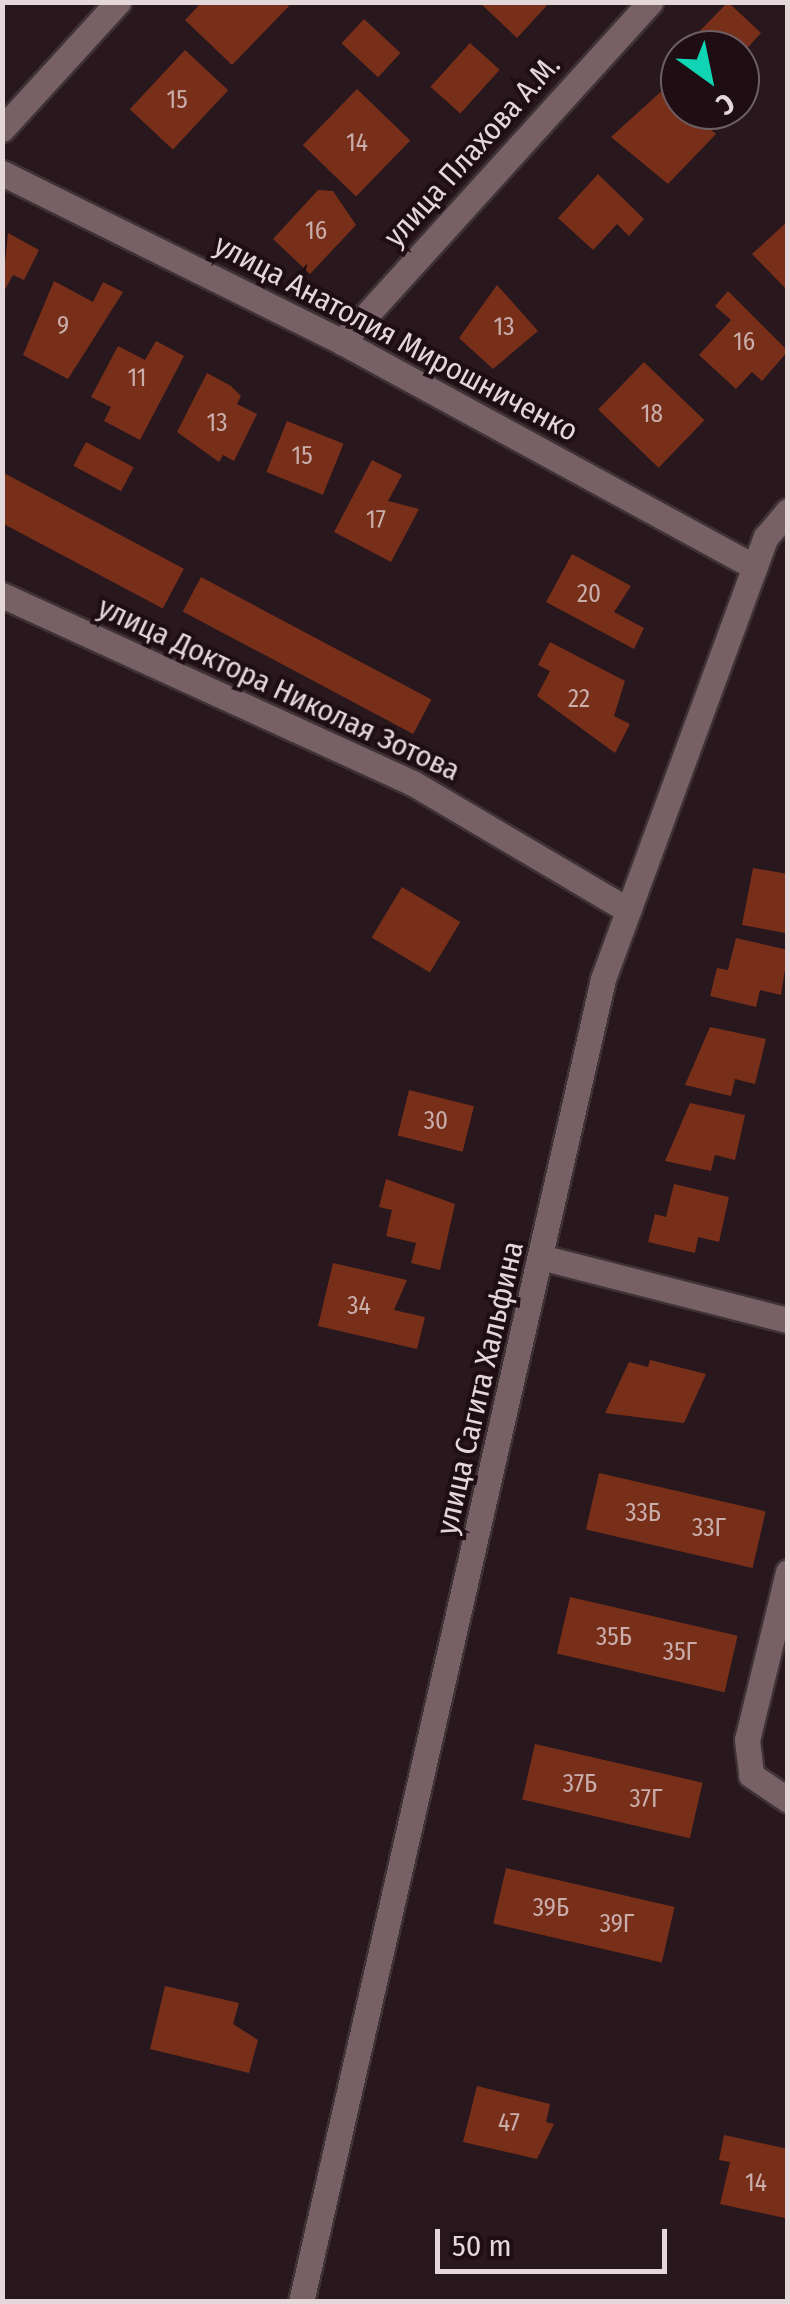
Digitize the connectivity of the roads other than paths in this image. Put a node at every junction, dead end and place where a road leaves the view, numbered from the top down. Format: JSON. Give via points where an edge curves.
{"nodes":[{"id":1,"x":118,"y":2,"type":"edge"},
{"id":2,"x":650,"y":2,"type":"edge"},
{"id":3,"x":2,"y":129,"type":"edge"},
{"id":4,"x":2,"y":173,"type":"edge"},
{"id":5,"x":342,"y":342,"type":"junction"},
{"id":6,"x":788,"y":511,"type":"edge"},
{"id":7,"x":755,"y":568,"type":"junction"},
{"id":8,"x":2,"y":595,"type":"edge"},
{"id":9,"x":628,"y":910,"type":"junction"},
{"id":10,"x":544,"y":1258,"type":"junction"},
{"id":11,"x":788,"y":1320,"type":"edge"},
{"id":12,"x":788,"y":1572,"type":"edge"},
{"id":13,"x":788,"y":1800,"type":"edge"},
{"id":14,"x":301,"y":2302,"type":"edge"}],
"edges":[{"from":1,"to":3,"type":"street"},
{"from":2,"to":5,"type":"street","name":"улица Плахова А.М."},
{"from":4,"to":5,"type":"street","name":"улица Анатолия Мирошниченко"},
{"from":5,"to":7,"type":"street","name":"улица Анатолия Мирошниченко"},
{"from":6,"to":7,"type":"street","name":"улица Сагита Хальфина"},
{"from":7,"to":9,"type":"street","name":"улица Сагита Хальфина"},
{"from":8,"to":9,"type":"street","name":"улица Доктора Николая Зотова","via":[[413,783]]},
{"from":9,"to":10,"type":"street","name":"улица Сагита Хальфина","via":[[603,979]]},
{"from":10,"to":11,"type":"street"},
{"from":10,"to":14,"type":"street","name":"улица Сагита Хальфина"},
{"from":12,"to":13,"type":"street","via":[[747,1740],[751,1774]]}]}
